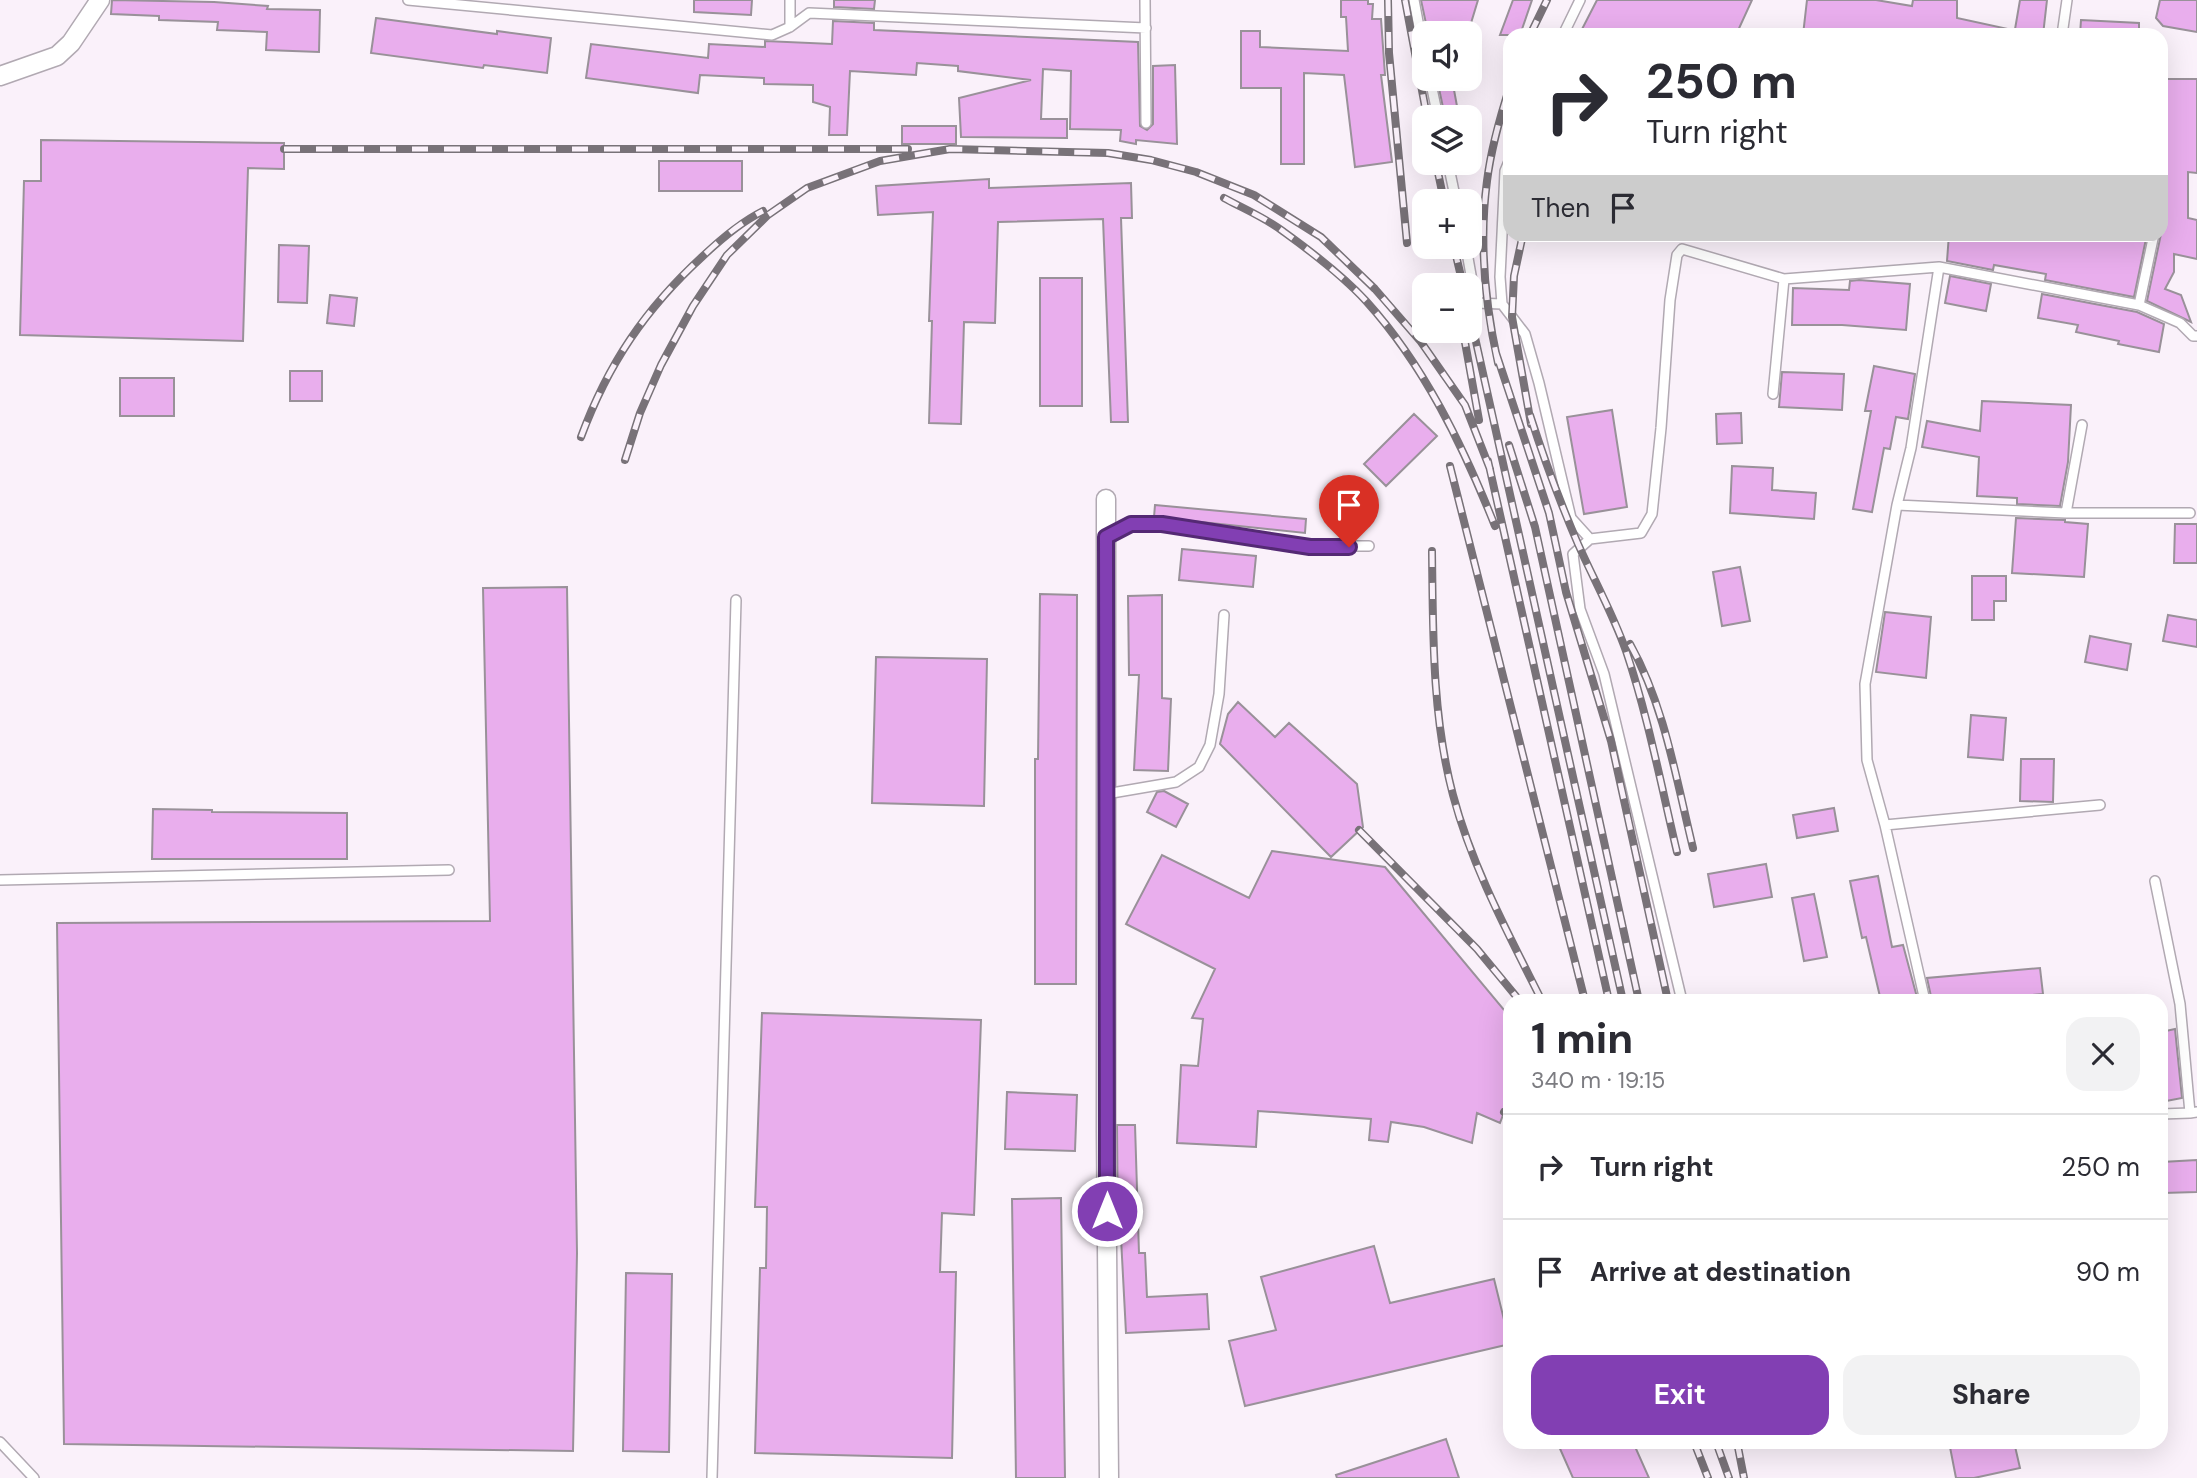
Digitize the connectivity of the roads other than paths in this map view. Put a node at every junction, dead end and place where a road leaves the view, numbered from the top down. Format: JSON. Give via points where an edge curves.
{"nodes":[{"id":1,"x":100,"y":0,"type":"edge"},
{"id":2,"x":408,"y":0,"type":"edge"},
{"id":3,"x":790,"y":0,"type":"edge"},
{"id":4,"x":1145,"y":0,"type":"edge"},
{"id":5,"x":1414,"y":0,"type":"edge"},
{"id":6,"x":1580,"y":0,"type":"edge"},
{"id":7,"x":2067,"y":0,"type":"edge"},
{"id":8,"x":1418,"y":21,"type":"edge"},
{"id":9,"x":790,"y":27,"type":"junction"},
{"id":10,"x":1146,"y":28,"type":"junction"},
{"id":11,"x":1566,"y":28,"type":"edge"},
{"id":12,"x":2063,"y":28,"type":"edge"},
{"id":13,"x":0,"y":76,"type":"edge"},
{"id":14,"x":1146,"y":122,"type":"dead end"},
{"id":15,"x":1503,"y":213,"type":"edge"},
{"id":16,"x":2152,"y":242,"type":"edge"},
{"id":17,"x":1468,"y":259,"type":"edge"},
{"id":18,"x":1938,"y":267,"type":"junction"},
{"id":19,"x":1784,"y":279,"type":"junction"},
{"id":20,"x":1502,"y":304,"type":"junction"},
{"id":21,"x":2140,"y":305,"type":"junction"},
{"id":22,"x":2197,"y":337,"type":"edge"},
{"id":23,"x":1773,"y":394,"type":"dead end"},
{"id":24,"x":2082,"y":425,"type":"dead end"},
{"id":25,"x":1106,"y":499,"type":"dead end"},
{"id":26,"x":1897,"y":505,"type":"junction"},
{"id":27,"x":2066,"y":513,"type":"junction"},
{"id":28,"x":2190,"y":513,"type":"dead end"},
{"id":29,"x":1106,"y":537,"type":"junction"},
{"id":30,"x":1590,"y":539,"type":"junction"},
{"id":31,"x":1369,"y":547,"type":"dead end"},
{"id":32,"x":736,"y":600,"type":"dead end"},
{"id":33,"x":1224,"y":615,"type":"dead end"},
{"id":34,"x":1106,"y":794,"type":"junction"},
{"id":35,"x":2100,"y":805,"type":"dead end"},
{"id":36,"x":1885,"y":825,"type":"junction"},
{"id":37,"x":449,"y":870,"type":"dead end"},
{"id":38,"x":0,"y":880,"type":"edge"},
{"id":39,"x":2155,"y":881,"type":"dead end"},
{"id":40,"x":1680,"y":994,"type":"edge"},
{"id":41,"x":1923,"y":994,"type":"edge"},
{"id":42,"x":2194,"y":1112,"type":"edge"},
{"id":43,"x":2168,"y":1114,"type":"edge"},
{"id":44,"x":0,"y":1442,"type":"edge"},
{"id":45,"x":34,"y":1478,"type":"edge"},
{"id":46,"x":712,"y":1478,"type":"edge"},
{"id":47,"x":1109,"y":1478,"type":"edge"}],
"edges":[{"from":1,"to":13,"type":"street","via":[[57,56]]},
{"from":2,"to":9,"type":"lane","via":[[772,35]]},
{"from":3,"to":9,"type":"lane"},
{"from":4,"to":10,"type":"lane"},
{"from":5,"to":8,"type":"lane"},
{"from":6,"to":11,"type":"lane"},
{"from":7,"to":12,"type":"lane"},
{"from":9,"to":10,"type":"lane","via":[[809,13]]},
{"from":10,"to":14,"type":"lane"},
{"from":15,"to":20,"type":"lane"},
{"from":16,"to":21,"type":"lane"},
{"from":17,"to":20,"type":"lane","via":[[1476,303]]},
{"from":18,"to":19,"type":"lane"},
{"from":18,"to":21,"type":"lane"},
{"from":18,"to":26,"type":"lane","via":[[1911,448]]},
{"from":19,"to":23,"type":"lane"},
{"from":19,"to":30,"type":"lane","via":[[1682,249],[1677,255],[1652,514],[1641,533]]},
{"from":20,"to":30,"type":"lane","via":[[1525,334],[1571,518]]},
{"from":21,"to":22,"type":"lane","via":[[2180,323]]},
{"from":24,"to":27,"type":"lane"},
{"from":25,"to":29,"type":"street"},
{"from":26,"to":27,"type":"lane"},
{"from":26,"to":36,"type":"lane","via":[[1865,684],[1867,760]]},
{"from":27,"to":28,"type":"lane"},
{"from":29,"to":31,"type":"lane","via":[[1131,524],[1162,524],[1310,547]]},
{"from":29,"to":34,"type":"street"},
{"from":30,"to":40,"type":"lane","via":[[1573,554],[1580,609],[1604,674]]},
{"from":32,"to":46,"type":"lane"},
{"from":33,"to":34,"type":"lane","via":[[1219,694],[1210,745],[1199,767],[1176,782]]},
{"from":34,"to":47,"type":"street"},
{"from":35,"to":36,"type":"lane"},
{"from":36,"to":41,"type":"lane"},
{"from":37,"to":38,"type":"lane"},
{"from":39,"to":42,"type":"lane","via":[[2180,1004]]},
{"from":42,"to":43,"type":"lane"},
{"from":44,"to":45,"type":"lane"}]}
